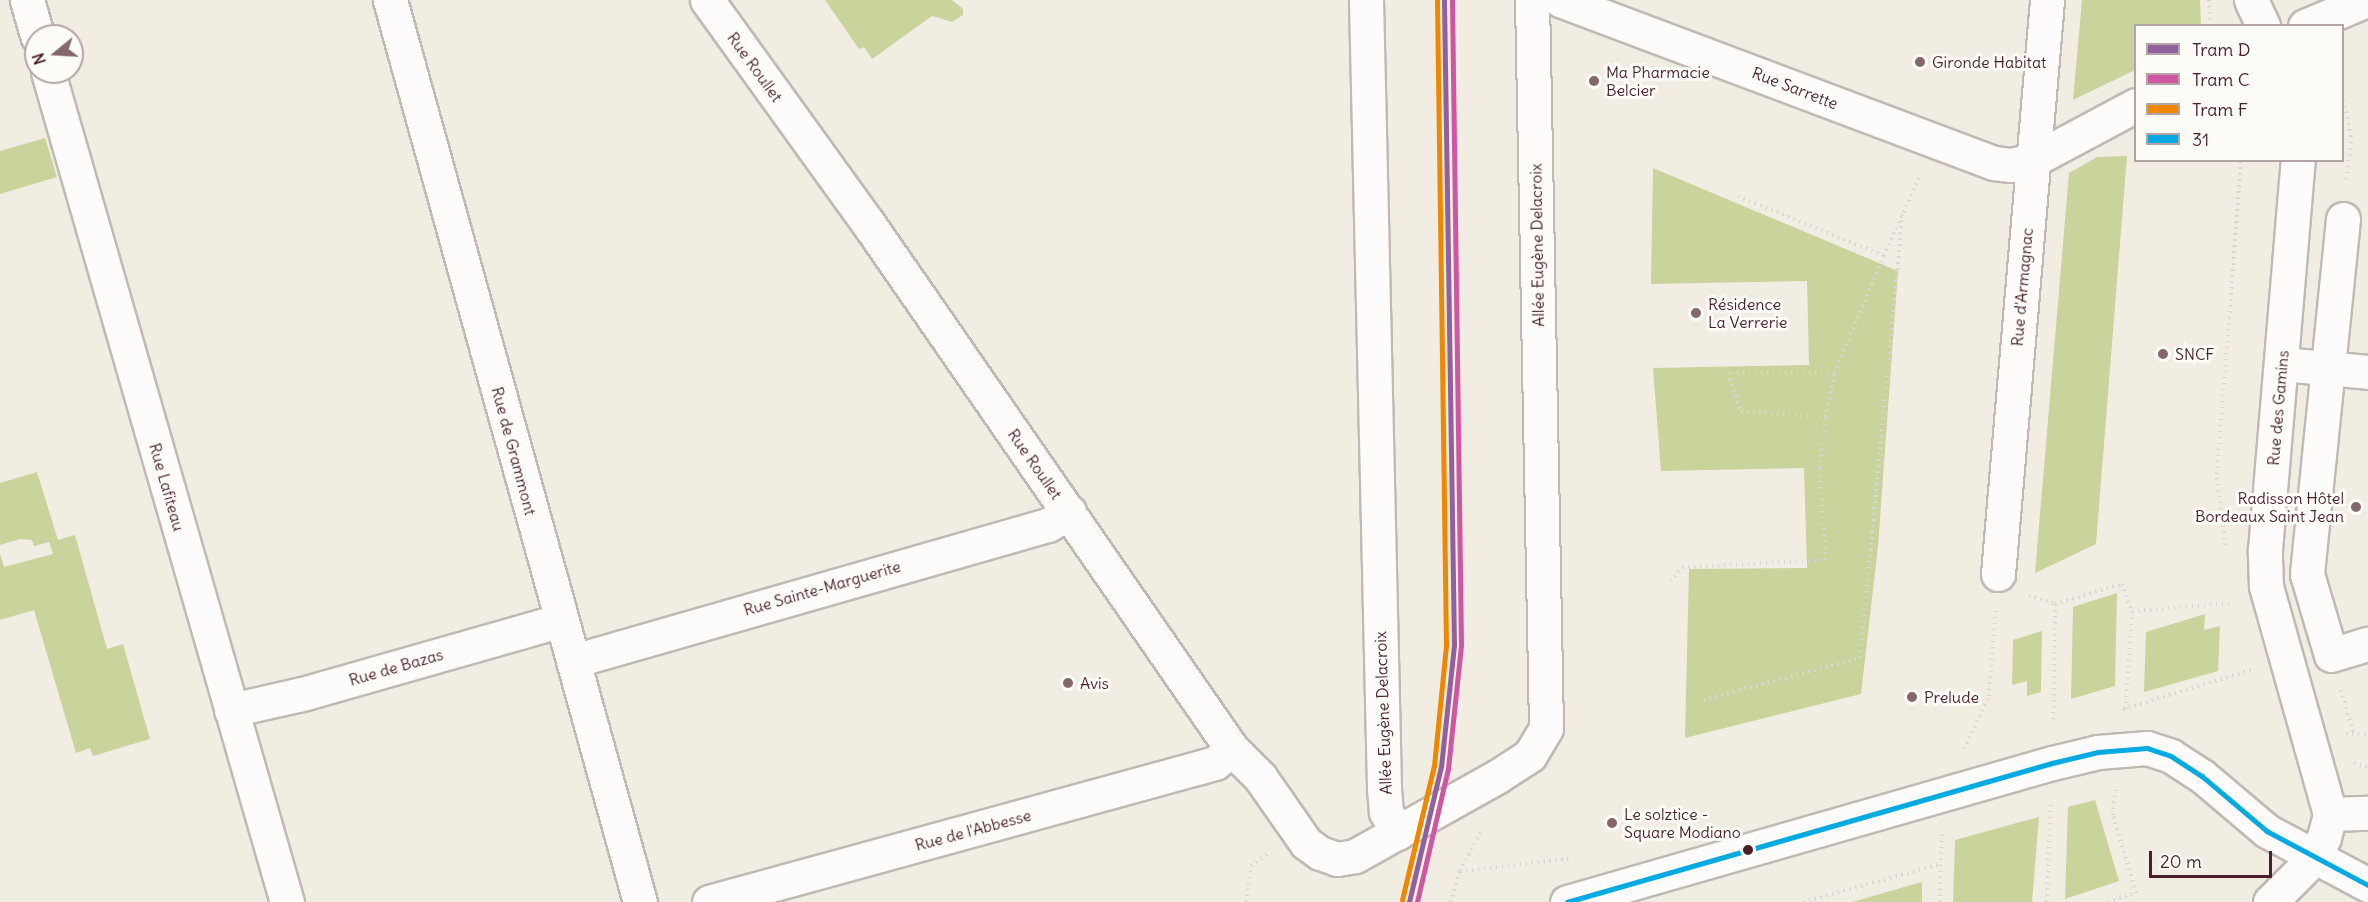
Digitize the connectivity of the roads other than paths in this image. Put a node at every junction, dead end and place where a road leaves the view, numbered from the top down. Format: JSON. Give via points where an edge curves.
{"nodes":[{"id":1,"x":27,"y":0,"type":"edge"},
{"id":2,"x":390,"y":0,"type":"edge"},
{"id":3,"x":707,"y":0,"type":"edge"},
{"id":4,"x":1366,"y":0,"type":"edge"},
{"id":5,"x":1532,"y":0,"type":"edge"},
{"id":6,"x":1560,"y":0,"type":"edge"},
{"id":7,"x":2047,"y":0,"type":"edge"},
{"id":8,"x":2252,"y":0,"type":"edge"},
{"id":9,"x":2367,"y":0,"type":"edge"},
{"id":10,"x":34,"y":24,"type":"edge"},
{"id":11,"x":2262,"y":24,"type":"edge"},
{"id":12,"x":2311,"y":24,"type":"edge"},
{"id":13,"x":51,"y":84,"type":"edge"},
{"id":14,"x":2134,"y":106,"type":"edge"},
{"id":15,"x":2033,"y":160,"type":"junction"},
{"id":16,"x":2298,"y":162,"type":"edge"},
{"id":17,"x":2343,"y":219,"type":"road end"},
{"id":18,"x":2282,"y":364,"type":"junction"},
{"id":19,"x":2328,"y":368,"type":"junction"},
{"id":20,"x":2368,"y":372,"type":"edge"},
{"id":21,"x":1069,"y":512,"type":"junction"},
{"id":22,"x":1998,"y":574,"type":"road end"},
{"id":23,"x":561,"y":620,"type":"junction"},
{"id":24,"x":2368,"y":644,"type":"edge"},
{"id":25,"x":573,"y":661,"type":"junction"},
{"id":26,"x":231,"y":710,"type":"junction"},
{"id":27,"x":1232,"y":749,"type":"junction"},
{"id":28,"x":2368,"y":813,"type":"edge"},
{"id":29,"x":2330,"y":814,"type":"junction"},
{"id":30,"x":1398,"y":833,"type":"junction"},
{"id":31,"x":2313,"y":859,"type":"junction"},
{"id":32,"x":2368,"y":885,"type":"edge"},
{"id":33,"x":287,"y":902,"type":"edge"},
{"id":34,"x":640,"y":902,"type":"edge"},
{"id":35,"x":709,"y":902,"type":"edge"},
{"id":36,"x":1567,"y":902,"type":"edge"},
{"id":37,"x":2270,"y":902,"type":"edge"}],
"edges":[{"from":1,"to":10,"type":"street"},
{"from":2,"to":23,"type":"street","name":"Rue de Grammont"},
{"from":3,"to":21,"type":"street","name":"Rue Roullet"},
{"from":4,"to":30,"type":"street","name":"Allée Eugène Delacroix","via":[[1384,789],[1386,812]]},
{"from":5,"to":30,"type":"street","name":"Allée Eugène Delacroix","via":[[1546,728],[1530,755]]},
{"from":6,"to":15,"type":"street","name":"Rue Sarrette","via":[[1994,163],[2011,165]]},
{"from":7,"to":15,"type":"street","name":"Rue d'Armagnac"},
{"from":8,"to":11,"type":"street"},
{"from":9,"to":12,"type":"street"},
{"from":13,"to":26,"type":"street","name":"Rue Lafiteau"},
{"from":14,"to":15,"type":"street"},
{"from":15,"to":22,"type":"street","name":"Rue d'Armagnac"},
{"from":16,"to":18,"type":"street","name":"Rue des Gamins"},
{"from":17,"to":19,"type":"street"},
{"from":18,"to":19,"type":"street"},
{"from":18,"to":29,"type":"street","name":"Rue des Gamins","via":[[2265,550],[2266,586]]},
{"from":19,"to":20,"type":"street"},
{"from":19,"to":24,"type":"street","via":[[2307,574],[2331,655]]},
{"from":21,"to":25,"type":"street","name":"Rue Sainte-Marguerite","via":[[1048,525]]},
{"from":21,"to":27,"type":"street","name":"Rue Roullet"},
{"from":23,"to":25,"type":"street","name":"Rue de Grammont"},
{"from":23,"to":26,"type":"street","name":"Rue de Bazas"},
{"from":25,"to":34,"type":"street","name":"Rue de Grammont"},
{"from":26,"to":33,"type":"street","name":"Rue Lafiteau"},
{"from":27,"to":30,"type":"street","name":"Rue Roullet","via":[[1260,777],[1306,843],[1320,853],[1337,859],[1355,856]]},
{"from":27,"to":35,"type":"street","name":"Rue de l'Abbesse","via":[[1215,763]]},
{"from":28,"to":29,"type":"street"},
{"from":29,"to":31,"type":"street"},
{"from":31,"to":32,"type":"street"},
{"from":31,"to":36,"type":"street","via":[[2267,831],[2202,776],[2171,756],[2147,748],[2098,752],[1948,791]]},
{"from":31,"to":37,"type":"street"}]}
